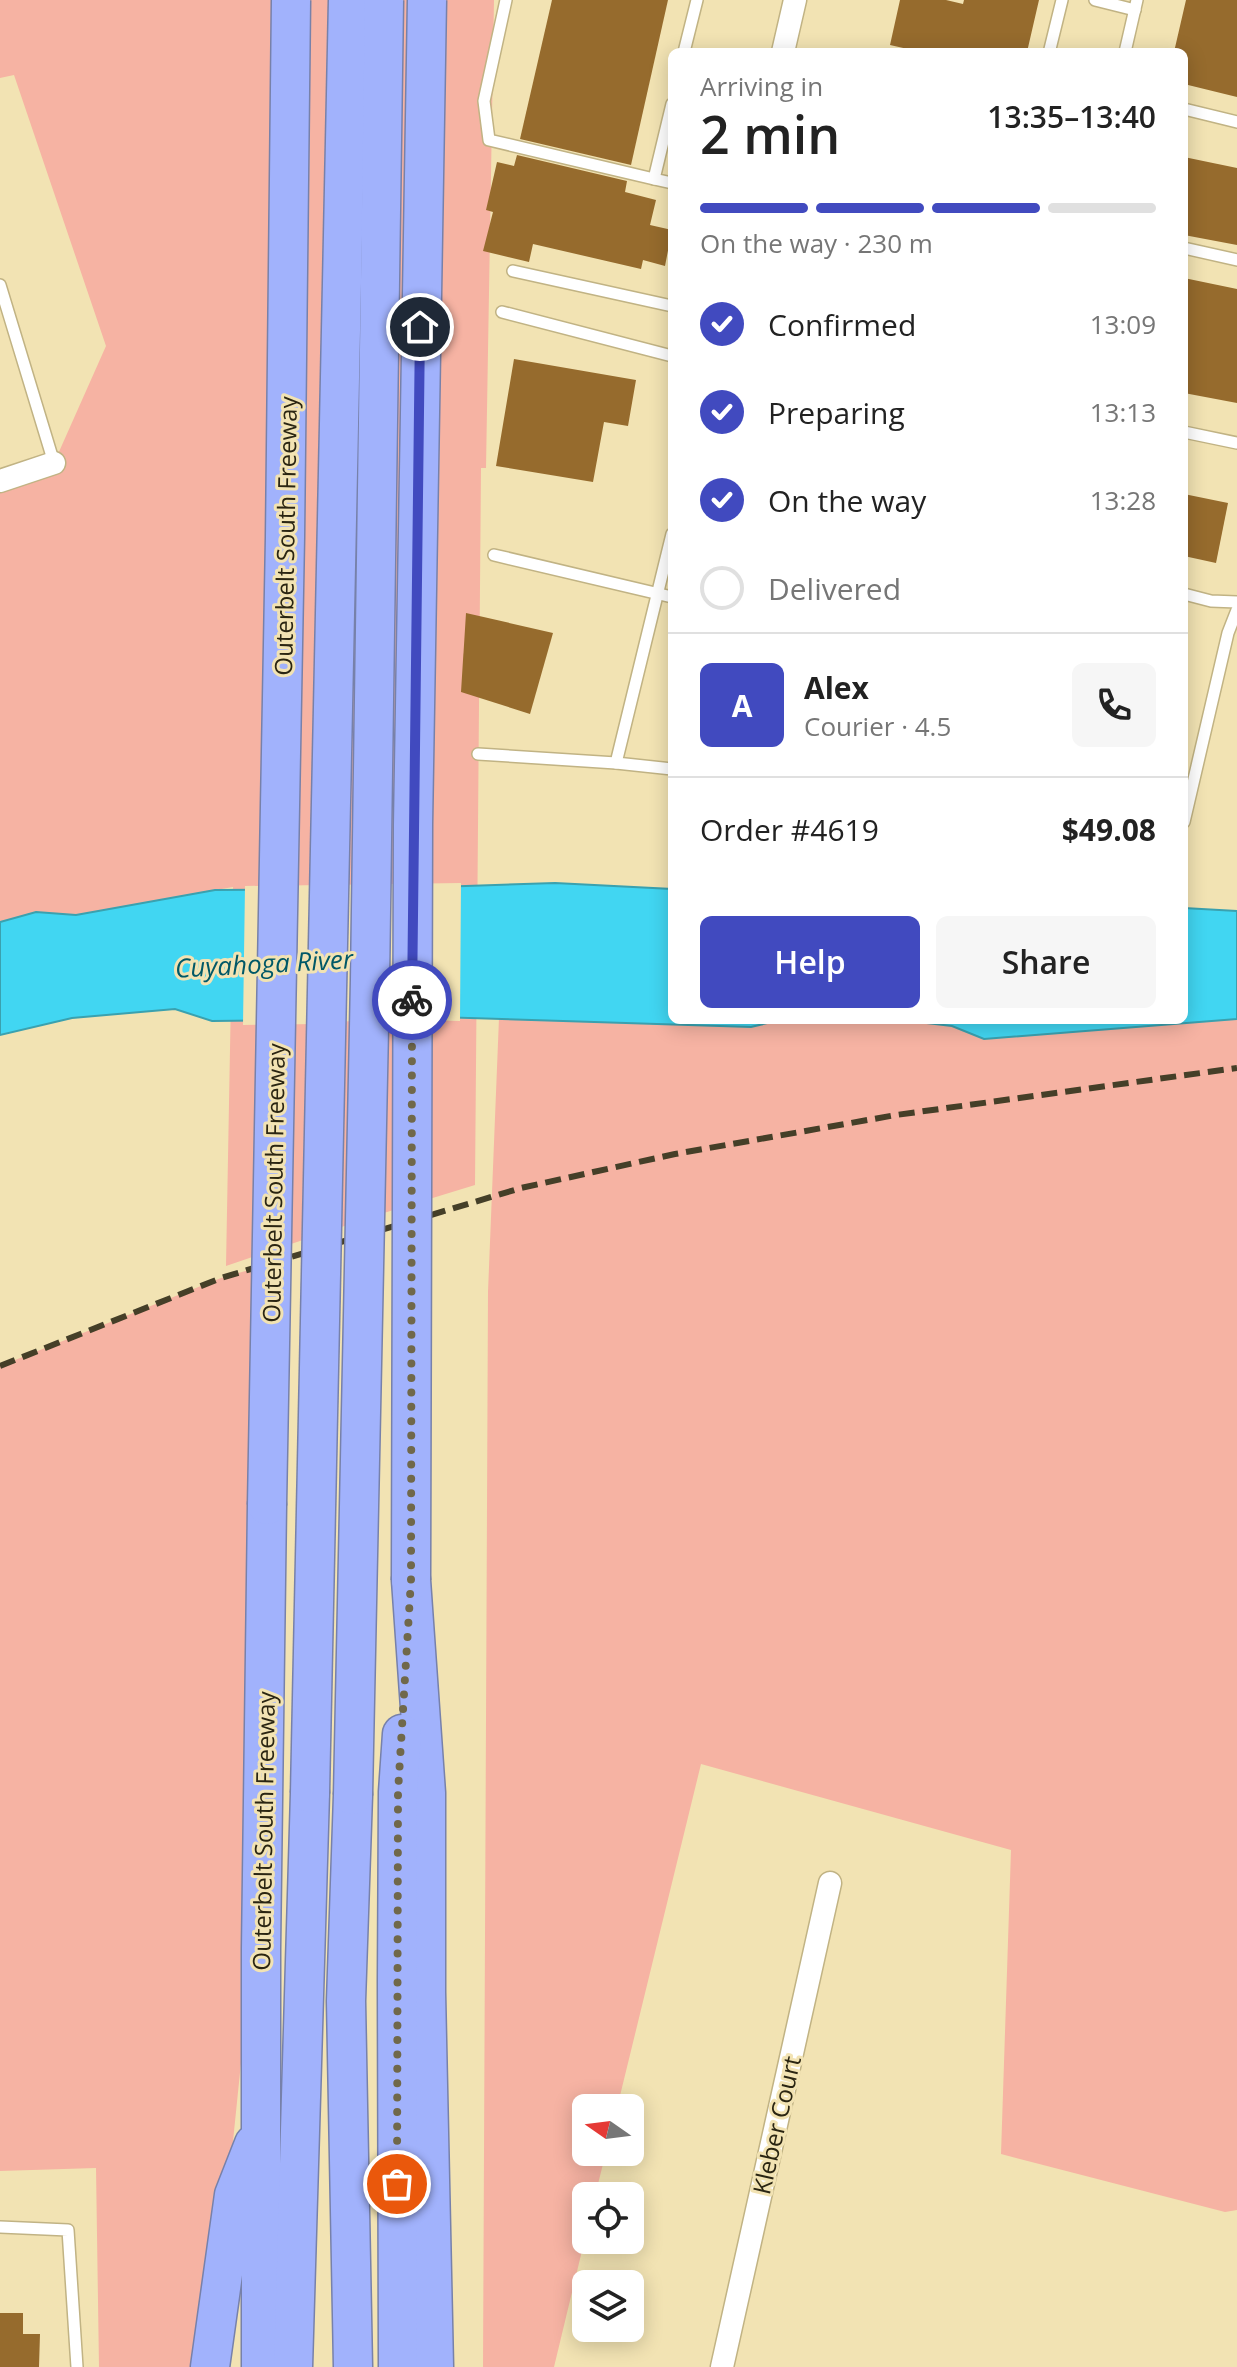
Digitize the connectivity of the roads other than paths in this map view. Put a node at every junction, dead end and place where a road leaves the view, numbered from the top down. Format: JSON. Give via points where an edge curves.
{"nodes":[{"id":1,"x":291,"y":0,"type":"edge"},
{"id":2,"x":348,"y":0,"type":"edge"},
{"id":3,"x":384,"y":0,"type":"edge"},
{"id":4,"x":427,"y":0,"type":"edge"},
{"id":5,"x":506,"y":0,"type":"edge"},
{"id":6,"x":697,"y":0,"type":"edge"},
{"id":7,"x":795,"y":0,"type":"edge"},
{"id":8,"x":1062,"y":0,"type":"edge"},
{"id":9,"x":1095,"y":0,"type":"edge"},
{"id":10,"x":1136,"y":5,"type":"edge"},
{"id":11,"x":685,"y":48,"type":"edge"},
{"id":12,"x":784,"y":48,"type":"edge"},
{"id":13,"x":1050,"y":48,"type":"edge"},
{"id":14,"x":1126,"y":48,"type":"edge"},
{"id":15,"x":1188,"y":110,"type":"edge"},
{"id":16,"x":668,"y":121,"type":"edge"},
{"id":17,"x":1237,"y":122,"type":"edge"},
{"id":18,"x":654,"y":179,"type":"junction"},
{"id":19,"x":668,"y":182,"type":"edge"},
{"id":20,"x":1188,"y":249,"type":"edge"},
{"id":21,"x":1237,"y":260,"type":"edge"},
{"id":22,"x":513,"y":271,"type":"dead end"},
{"id":23,"x":0,"y":285,"type":"edge"},
{"id":24,"x":668,"y":305,"type":"edge"},
{"id":25,"x":502,"y":312,"type":"dead end"},
{"id":26,"x":668,"y":355,"type":"edge"},
{"id":27,"x":1188,"y":433,"type":"edge"},
{"id":28,"x":1237,"y":443,"type":"edge"},
{"id":29,"x":54,"y":463,"type":"joint"},
{"id":30,"x":0,"y":481,"type":"edge"},
{"id":31,"x":668,"y":550,"type":"edge"},
{"id":32,"x":494,"y":555,"type":"dead end"},
{"id":33,"x":657,"y":594,"type":"junction"},
{"id":34,"x":1188,"y":595,"type":"edge"},
{"id":35,"x":668,"y":596,"type":"edge"},
{"id":36,"x":1237,"y":602,"type":"edge"},
{"id":37,"x":1237,"y":610,"type":"edge"},
{"id":38,"x":478,"y":754,"type":"dead end"},
{"id":39,"x":616,"y":763,"type":"junction"},
{"id":40,"x":668,"y":769,"type":"edge"},
{"id":41,"x":1188,"y":805,"type":"edge"},
{"id":42,"x":412,"y":1792,"type":"junction"},
{"id":43,"x":830,"y":1883,"type":"dead end"},
{"id":44,"x":262,"y":2123,"type":"junction"},
{"id":45,"x":0,"y":2227,"type":"edge"},
{"id":46,"x":77,"y":2367,"type":"edge"},
{"id":47,"x":210,"y":2367,"type":"edge"},
{"id":48,"x":261,"y":2367,"type":"edge"},
{"id":49,"x":293,"y":2367,"type":"edge"},
{"id":50,"x":353,"y":2367,"type":"edge"},
{"id":51,"x":398,"y":2367,"type":"edge"},
{"id":52,"x":434,"y":2367,"type":"edge"},
{"id":53,"x":722,"y":2367,"type":"edge"}],
"edges":[{"from":1,"to":44,"type":"highway","name":"Outerbelt South Freeway","bridge":true},
{"from":2,"to":49,"type":"highway","bridge":true},
{"from":3,"to":50,"type":"highway","bridge":true,"via":[[370,980],[346,2001]]},
{"from":4,"to":42,"type":"highway","bridge":true,"via":[[414,764]]},
{"from":5,"to":18,"type":"lane","via":[[484,101],[489,140]]},
{"from":6,"to":11,"type":"lane"},
{"from":7,"to":12,"type":"street"},
{"from":8,"to":13,"type":"lane"},
{"from":9,"to":10,"type":"lane"},
{"from":10,"to":14,"type":"lane"},
{"from":15,"to":17,"type":"lane"},
{"from":16,"to":18,"type":"lane"},
{"from":18,"to":19,"type":"lane"},
{"from":20,"to":21,"type":"lane"},
{"from":22,"to":24,"type":"lane"},
{"from":23,"to":29,"type":"lane"},
{"from":25,"to":26,"type":"lane"},
{"from":27,"to":28,"type":"lane"},
{"from":29,"to":30,"type":"street"},
{"from":31,"to":33,"type":"lane"},
{"from":32,"to":33,"type":"lane"},
{"from":33,"to":35,"type":"lane"},
{"from":33,"to":39,"type":"lane"},
{"from":34,"to":36,"type":"lane"},
{"from":37,"to":41,"type":"lane"},
{"from":38,"to":39,"type":"lane"},
{"from":39,"to":40,"type":"lane"},
{"from":42,"to":51,"type":"highway"},
{"from":42,"to":52,"type":"highway","via":[[426,1992]]},
{"from":43,"to":53,"type":"street","name":"Kleber Court"},
{"from":44,"to":47,"type":"highway","via":[[234,2195]]},
{"from":44,"to":48,"type":"highway","name":"Outerbelt South Freeway"},
{"from":45,"to":46,"type":"lane","via":[[68,2230]]}]}
